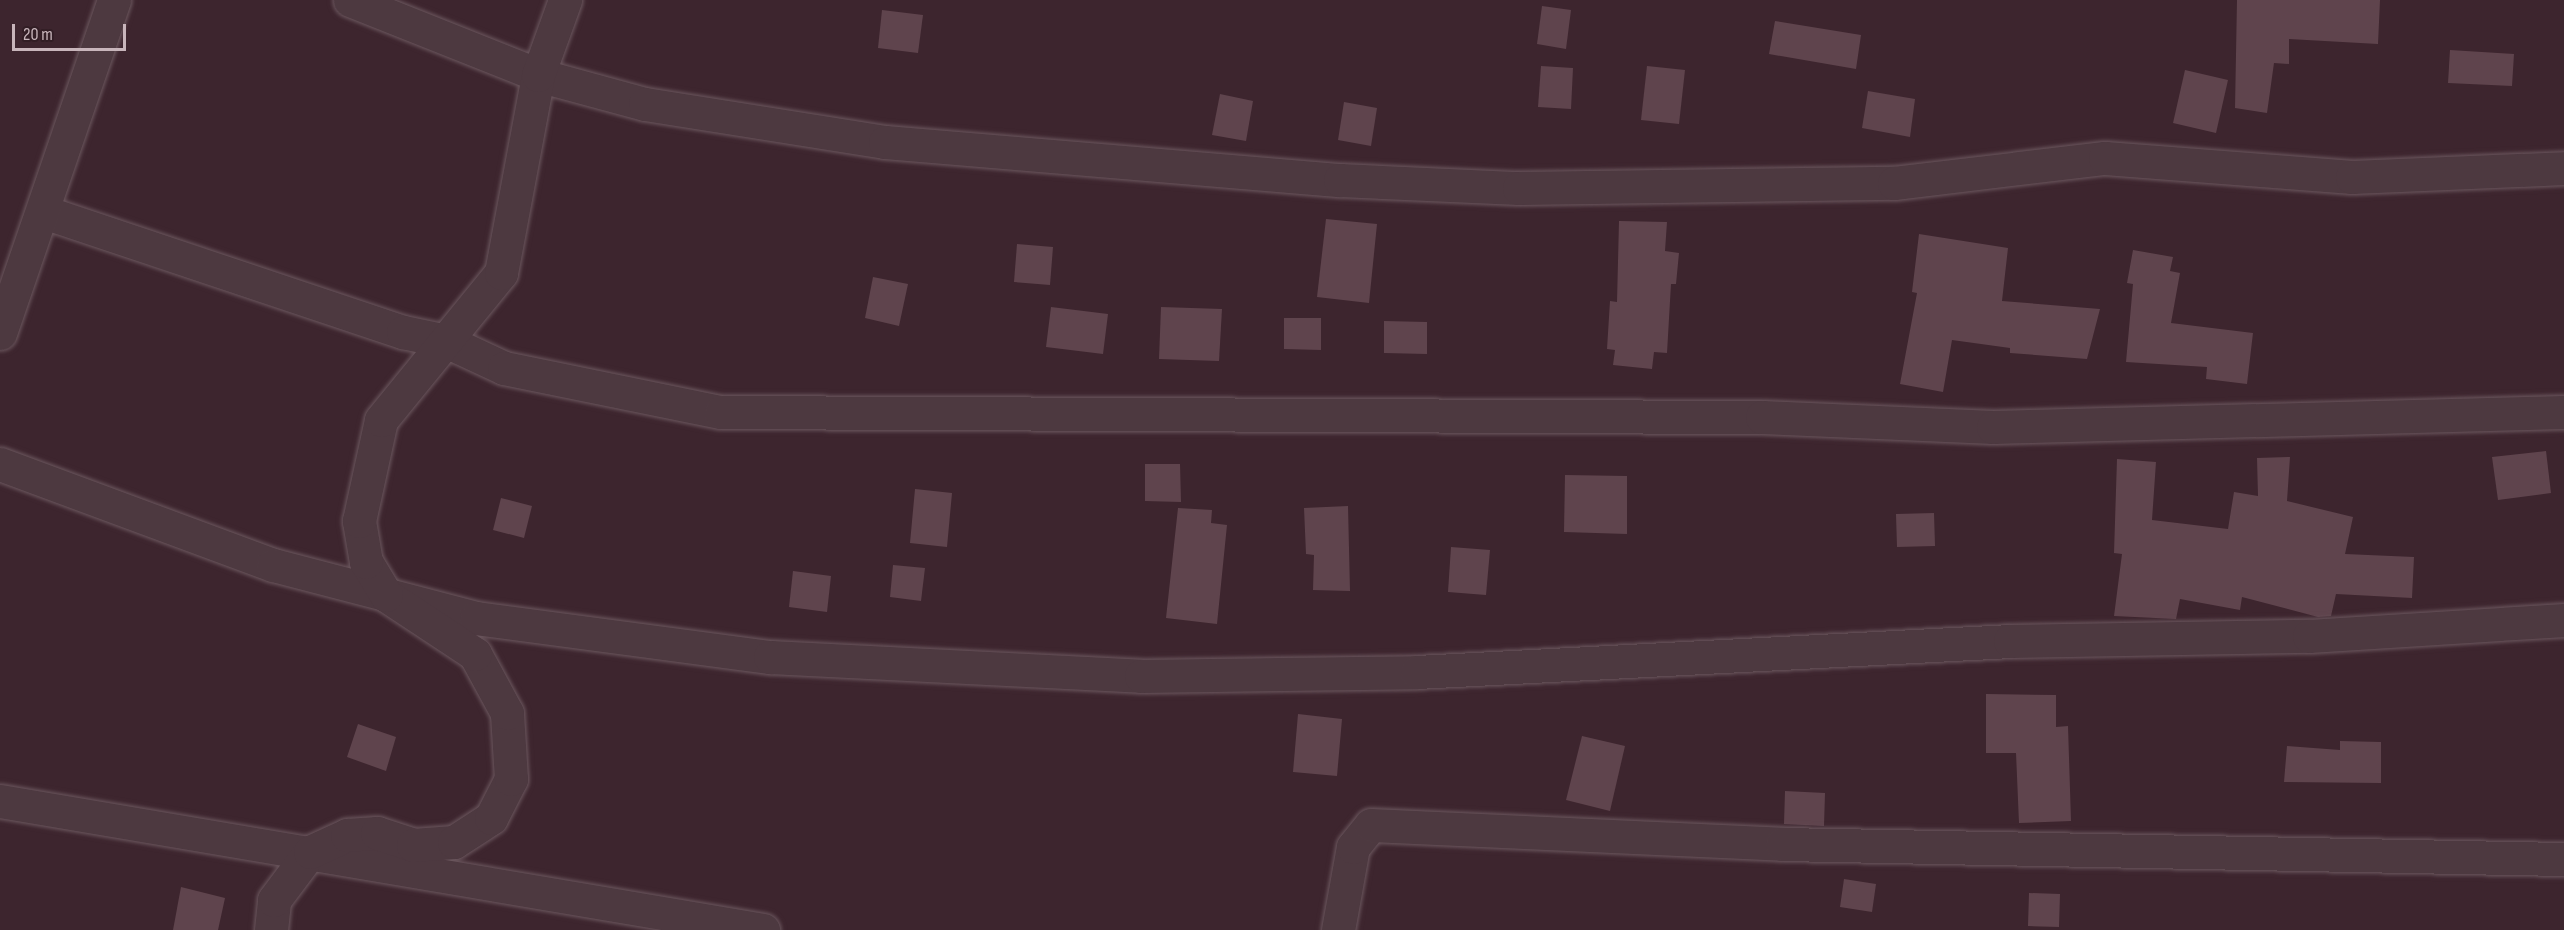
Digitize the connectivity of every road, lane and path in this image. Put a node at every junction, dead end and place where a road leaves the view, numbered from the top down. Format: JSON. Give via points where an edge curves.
{"nodes":[{"id":1,"x":114,"y":0,"type":"edge"},
{"id":2,"x":350,"y":0,"type":"edge"},
{"id":3,"x":565,"y":0,"type":"edge"},
{"id":4,"x":538,"y":75,"type":"junction"},
{"id":5,"x":2564,"y":168,"type":"edge"},
{"id":6,"x":44,"y":212,"type":"junction"},
{"id":7,"x":0,"y":333,"type":"edge"},
{"id":8,"x":447,"y":341,"type":"junction"},
{"id":9,"x":2564,"y":412,"type":"edge"},
{"id":10,"x":0,"y":464,"type":"edge"},
{"id":11,"x":386,"y":595,"type":"junction"},
{"id":12,"x":2564,"y":620,"type":"edge"},
{"id":13,"x":0,"y":801,"type":"edge"},
{"id":14,"x":310,"y":852,"type":"junction"},
{"id":15,"x":2564,"y":859,"type":"edge"},
{"id":16,"x":271,"y":930,"type":"edge"},
{"id":17,"x":763,"y":930,"type":"edge"},
{"id":18,"x":1338,"y":930,"type":"edge"}],
"edges":[{"from":1,"to":6,"type":"street"},
{"from":2,"to":4,"type":"street"},
{"from":3,"to":4,"type":"street"},
{"from":4,"to":5,"type":"street","via":[[645,104],[885,142],[1340,180],[1519,189],[1894,183],[2104,158],[2352,177]]},
{"from":4,"to":8,"type":"street","via":[[501,273]]},
{"from":6,"to":7,"type":"street"},
{"from":6,"to":8,"type":"street","via":[[404,332]]},
{"from":8,"to":9,"type":"street","via":[[504,368],[721,412],[1726,416],[1993,427]]},
{"from":8,"to":11,"type":"street","via":[[381,420],[366,472],[359,522],[366,562]]},
{"from":10,"to":11,"type":"street","via":[[273,565]]},
{"from":11,"to":12,"type":"street","via":[[476,618],[770,657],[1141,676],[1417,672],[2010,641],[2309,636]]},
{"from":11,"to":14,"type":"street","via":[[475,654],[507,713],[511,779],[492,818],[454,842],[412,845],[377,833],[347,835]]},
{"from":13,"to":14,"type":"street"},
{"from":14,"to":16,"type":"street","via":[[274,900]]},
{"from":14,"to":17,"type":"street"},
{"from":15,"to":18,"type":"street","via":[[1782,844],[1371,825],[1353,847]]}]}
